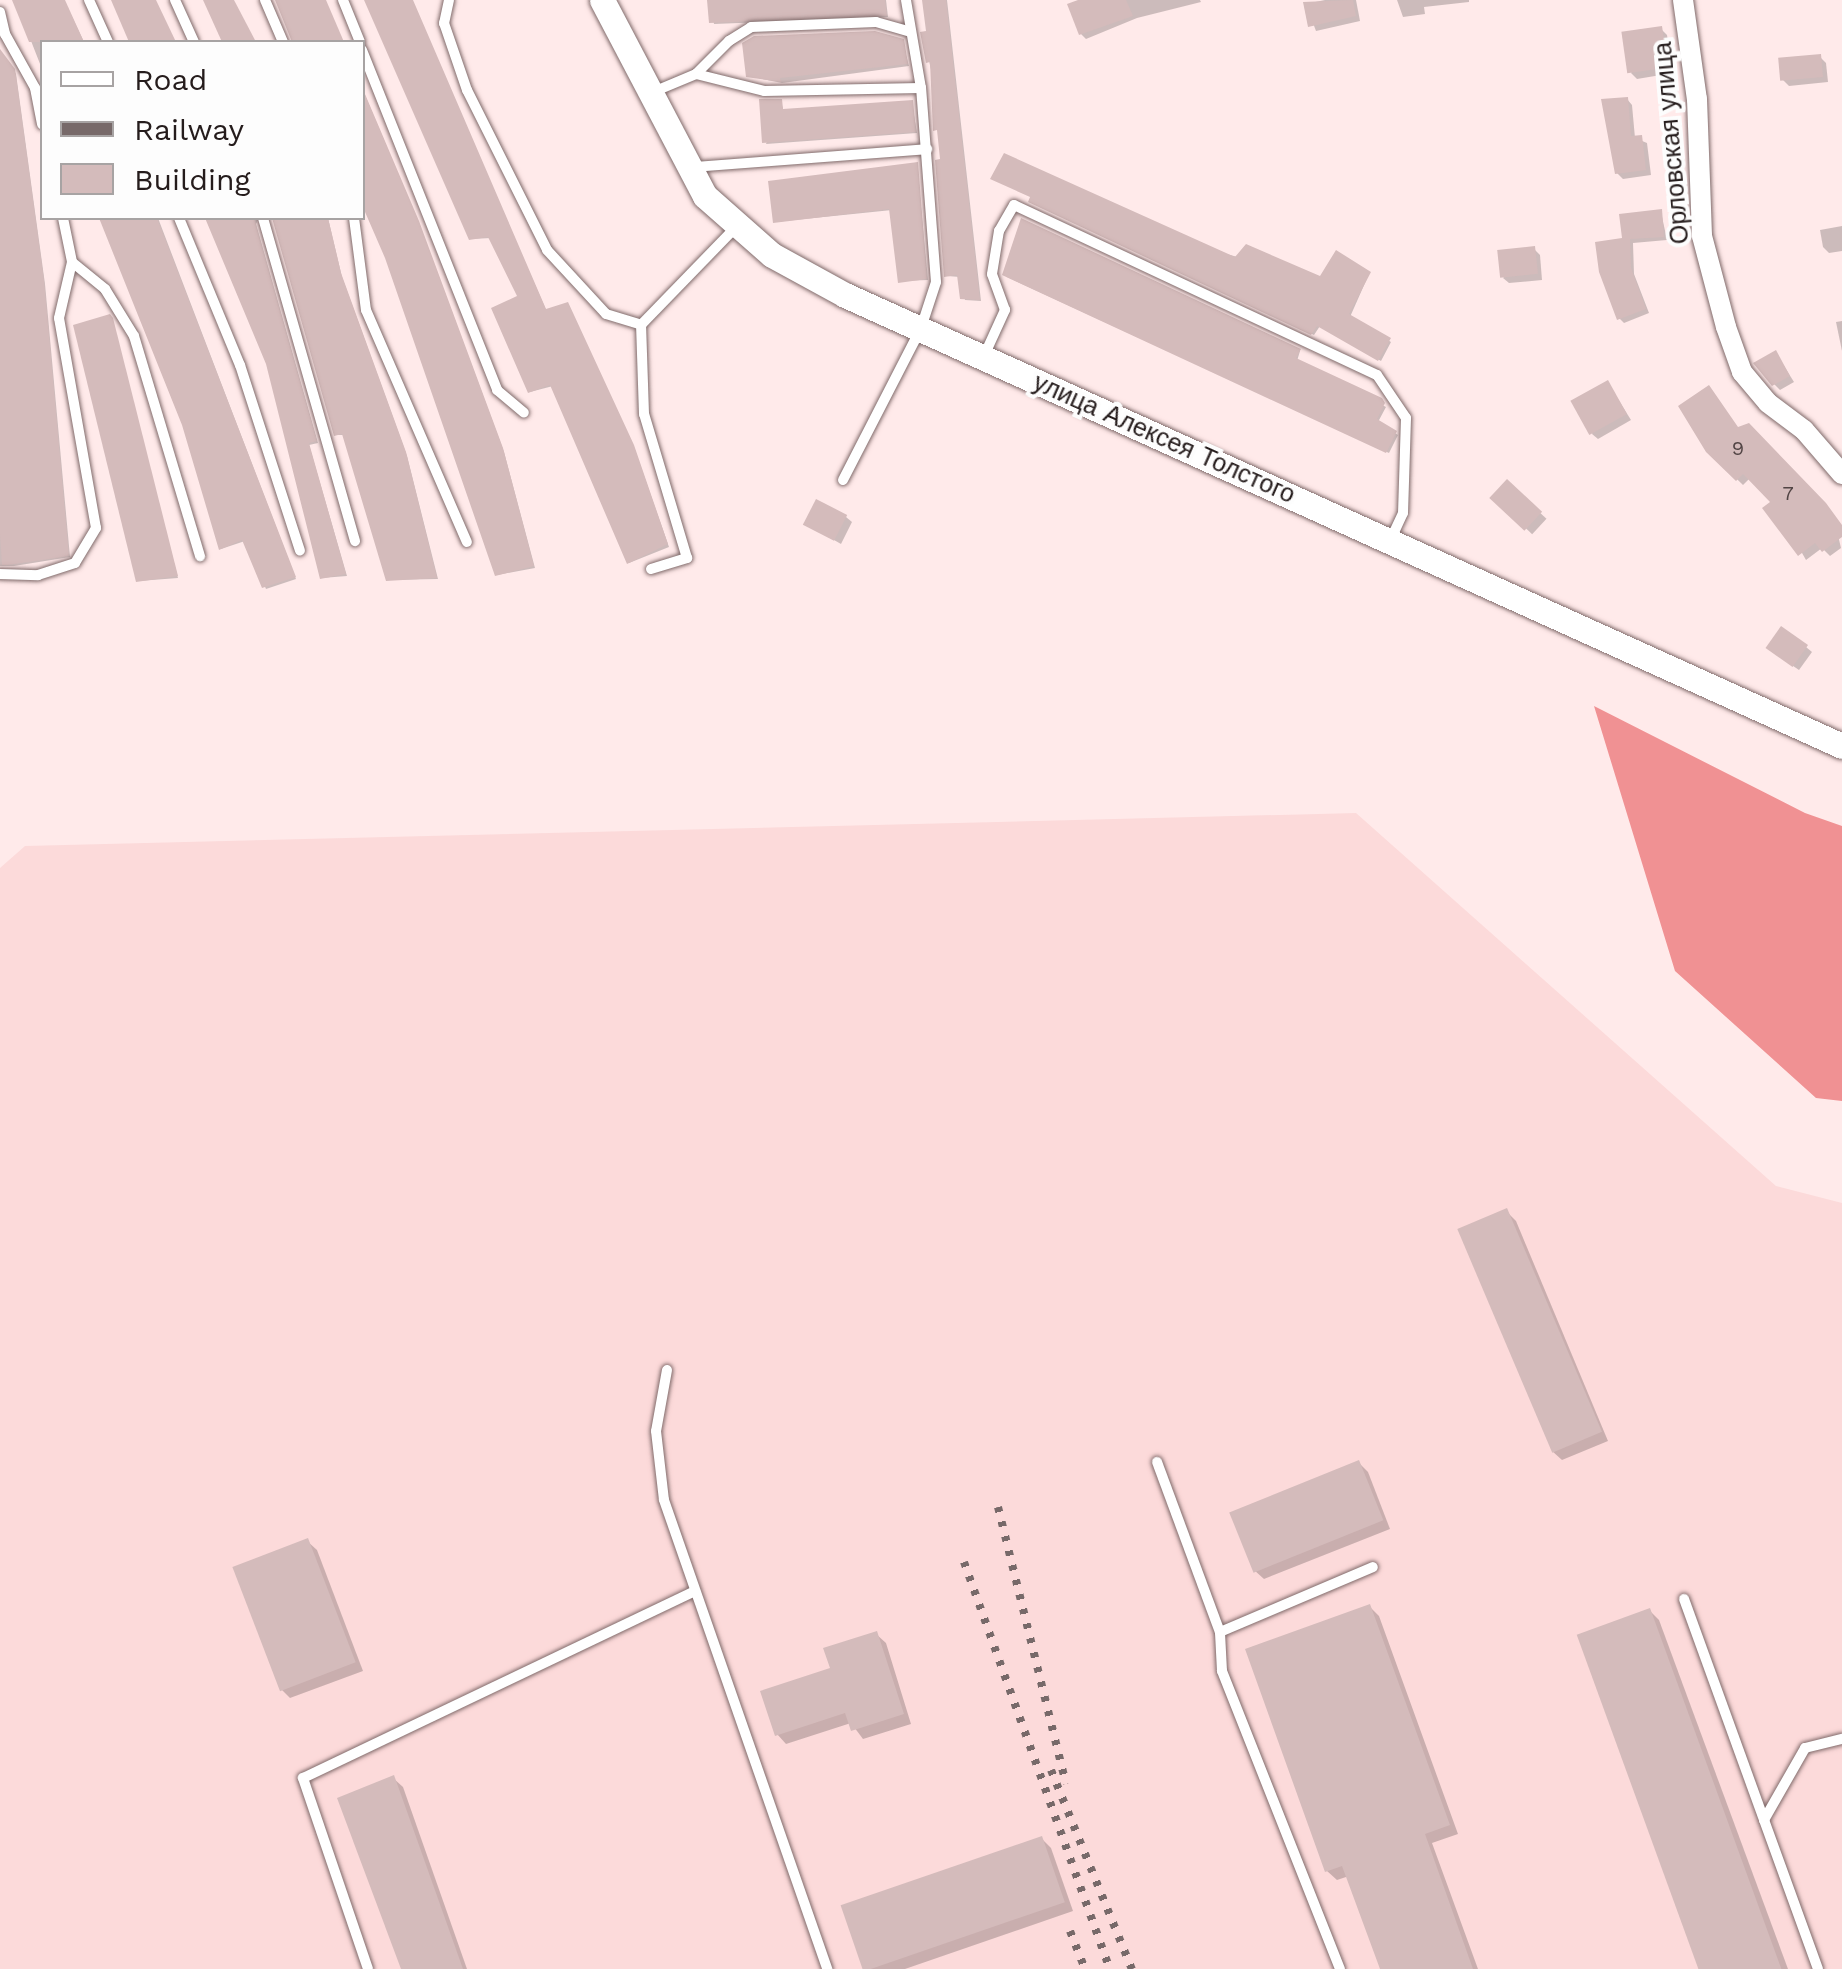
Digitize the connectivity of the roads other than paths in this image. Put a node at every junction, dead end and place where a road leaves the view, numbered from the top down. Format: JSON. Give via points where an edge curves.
{"nodes":[{"id":1,"x":88,"y":0,"type":"edge"},
{"id":2,"x":174,"y":0,"type":"edge"},
{"id":3,"x":265,"y":0,"type":"edge"},
{"id":4,"x":342,"y":0,"type":"edge"},
{"id":5,"x":448,"y":0,"type":"edge"},
{"id":6,"x":602,"y":0,"type":"edge"},
{"id":7,"x":906,"y":0,"type":"edge"},
{"id":8,"x":1683,"y":0,"type":"edge"},
{"id":9,"x":0,"y":12,"type":"edge"},
{"id":10,"x":911,"y":32,"type":"junction"},
{"id":11,"x":107,"y":40,"type":"edge"},
{"id":12,"x":193,"y":40,"type":"edge"},
{"id":13,"x":283,"y":40,"type":"edge"},
{"id":14,"x":359,"y":40,"type":"edge"},
{"id":15,"x":365,"y":58,"type":"edge"},
{"id":16,"x":696,"y":74,"type":"junction"},
{"id":17,"x":921,"y":88,"type":"junction"},
{"id":18,"x":648,"y":94,"type":"junction"},
{"id":19,"x":40,"y":114,"type":"edge"},
{"id":20,"x":927,"y":149,"type":"junction"},
{"id":21,"x":689,"y":168,"type":"junction"},
{"id":22,"x":62,"y":220,"type":"edge"},
{"id":23,"x":179,"y":220,"type":"edge"},
{"id":24,"x":264,"y":220,"type":"edge"},
{"id":25,"x":354,"y":220,"type":"edge"},
{"id":26,"x":736,"y":227,"type":"junction"},
{"id":27,"x":72,"y":262,"type":"junction"},
{"id":28,"x":641,"y":325,"type":"junction"},
{"id":29,"x":921,"y":328,"type":"junction"},
{"id":30,"x":984,"y":357,"type":"junction"},
{"id":31,"x":524,"y":413,"type":"dead end"},
{"id":32,"x":1842,"y":474,"type":"edge"},
{"id":33,"x":843,"y":480,"type":"dead end"},
{"id":34,"x":355,"y":541,"type":"dead end"},
{"id":35,"x":1390,"y":541,"type":"junction"},
{"id":36,"x":467,"y":542,"type":"dead end"},
{"id":37,"x":300,"y":552,"type":"dead end"},
{"id":38,"x":200,"y":556,"type":"dead end"},
{"id":39,"x":650,"y":569,"type":"dead end"},
{"id":40,"x":0,"y":574,"type":"edge"},
{"id":41,"x":1842,"y":746,"type":"edge"},
{"id":42,"x":668,"y":1370,"type":"dead end"},
{"id":43,"x":1158,"y":1462,"type":"dead end"},
{"id":44,"x":1373,"y":1567,"type":"dead end"},
{"id":45,"x":695,"y":1591,"type":"junction"},
{"id":46,"x":1684,"y":1599,"type":"dead end"},
{"id":47,"x":1220,"y":1632,"type":"junction"},
{"id":48,"x":1842,"y":1739,"type":"edge"},
{"id":49,"x":1764,"y":1820,"type":"junction"},
{"id":50,"x":368,"y":1969,"type":"edge"},
{"id":51,"x":827,"y":1969,"type":"edge"},
{"id":52,"x":1340,"y":1969,"type":"edge"},
{"id":53,"x":1818,"y":1969,"type":"edge"}],
"edges":[{"from":1,"to":11,"type":"lane"},
{"from":2,"to":12,"type":"lane"},
{"from":3,"to":13,"type":"lane"},
{"from":4,"to":14,"type":"lane"},
{"from":5,"to":28,"type":"lane","via":[[444,23],[467,90],[546,250],[606,314]]},
{"from":6,"to":18,"type":"street","name":"улица Алексея Толстого"},
{"from":7,"to":10,"type":"lane"},
{"from":8,"to":32,"type":"street","name":"Орловская улица","via":[[1697,99],[1702,236],[1726,327],[1742,372]]},
{"from":9,"to":19,"type":"lane"},
{"from":10,"to":16,"type":"lane","via":[[876,22],[750,28]]},
{"from":10,"to":17,"type":"lane"},
{"from":15,"to":31,"type":"lane","via":[[497,390]]},
{"from":16,"to":17,"type":"lane","via":[[764,91]]},
{"from":16,"to":18,"type":"lane"},
{"from":17,"to":20,"type":"lane"},
{"from":18,"to":21,"type":"street","name":"улица Алексея Толстого"},
{"from":20,"to":21,"type":"lane"},
{"from":20,"to":29,"type":"lane","via":[[936,282]]},
{"from":21,"to":26,"type":"street","name":"улица Алексея Толстого"},
{"from":22,"to":27,"type":"lane"},
{"from":23,"to":37,"type":"lane","via":[[240,364]]},
{"from":24,"to":34,"type":"lane"},
{"from":25,"to":36,"type":"lane","via":[[366,310]]},
{"from":26,"to":28,"type":"lane"},
{"from":26,"to":29,"type":"street","name":"улица Алексея Толстого","via":[[845,295]]},
{"from":27,"to":38,"type":"lane","via":[[105,289],[134,336]]},
{"from":27,"to":40,"type":"lane","via":[[59,318],[96,528],[75,564],[38,575]]},
{"from":28,"to":39,"type":"lane","via":[[644,414],[687,558]]},
{"from":29,"to":30,"type":"street","name":"улица Алексея Толстого"},
{"from":29,"to":33,"type":"lane"},
{"from":30,"to":35,"type":"street","name":"улица Алексея Толстого"},
{"from":30,"to":35,"type":"lane","via":[[1005,310],[992,274],[1000,231],[1014,205],[1376,375],[1406,418],[1403,513]]},
{"from":35,"to":41,"type":"street","name":"улица Алексея Толстого"},
{"from":42,"to":45,"type":"lane","via":[[656,1431],[664,1500]]},
{"from":43,"to":47,"type":"lane"},
{"from":44,"to":47,"type":"lane"},
{"from":45,"to":50,"type":"lane","via":[[303,1778]]},
{"from":45,"to":51,"type":"lane"},
{"from":46,"to":49,"type":"lane"},
{"from":47,"to":52,"type":"lane","via":[[1222,1671]]},
{"from":48,"to":49,"type":"lane","via":[[1805,1748]]},
{"from":49,"to":53,"type":"lane"}]}
